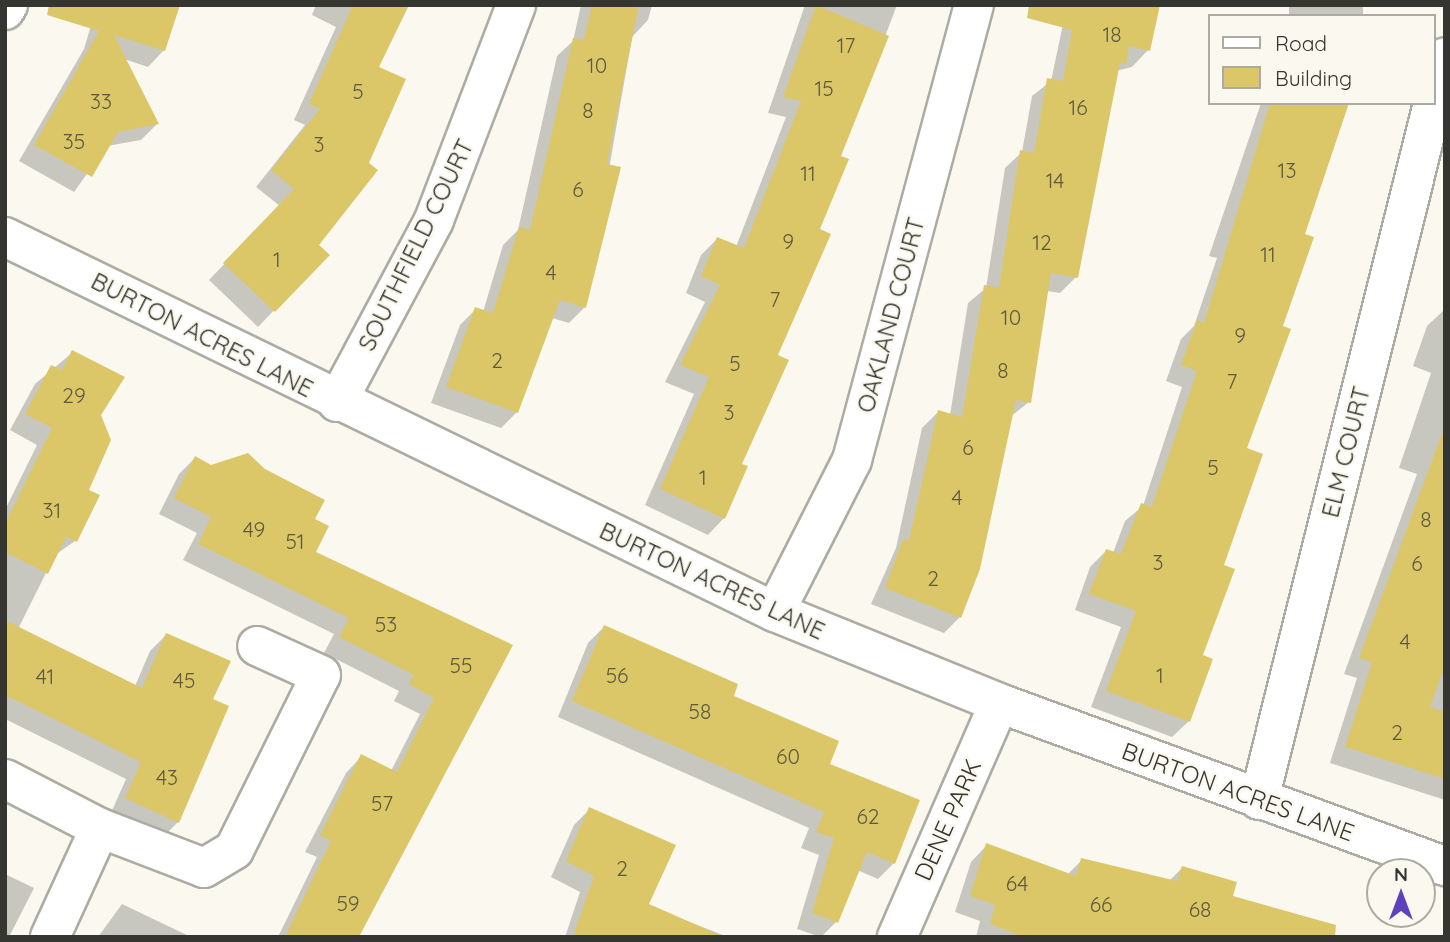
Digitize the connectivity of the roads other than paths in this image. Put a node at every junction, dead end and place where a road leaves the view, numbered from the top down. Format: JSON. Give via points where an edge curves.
{"nodes":[{"id":1,"x":516,"y":5,"type":"edge"},
{"id":2,"x":974,"y":5,"type":"edge"},
{"id":3,"x":1445,"y":57,"type":"edge"},
{"id":4,"x":1436,"y":93,"type":"edge"},
{"id":5,"x":1433,"y":105,"type":"edge"},
{"id":6,"x":5,"y":237,"type":"edge"},
{"id":7,"x":337,"y":402,"type":"junction"},
{"id":8,"x":775,"y":612,"type":"junction"},
{"id":9,"x":257,"y":646,"type":"dead end"},
{"id":10,"x":999,"y":703,"type":"junction"},
{"id":11,"x":5,"y":779,"type":"edge"},
{"id":12,"x":1259,"y":800,"type":"junction"},
{"id":13,"x":100,"y":828,"type":"junction"},
{"id":14,"x":1445,"y":866,"type":"edge"},
{"id":15,"x":50,"y":937,"type":"edge"},
{"id":16,"x":897,"y":937,"type":"edge"}],
"edges":[{"from":1,"to":7,"type":"street","name":"SOUTHFIELD COURT","via":[[434,220]]},
{"from":2,"to":8,"type":"street","name":"OAKLAND COURT","via":[[852,460]]},
{"from":3,"to":4,"type":"street","name":"ELM COURT"},
{"from":5,"to":12,"type":"street","name":"ELM COURT"},
{"from":6,"to":7,"type":"street","name":"BURTON ACRES LANE"},
{"from":7,"to":8,"type":"street","name":"BURTON ACRES LANE"},
{"from":8,"to":10,"type":"street","name":"BURTON ACRES LANE"},
{"from":9,"to":13,"type":"street","via":[[321,675],[234,850],[204,868]]},
{"from":10,"to":12,"type":"street","name":"BURTON ACRES LANE"},
{"from":10,"to":16,"type":"street","name":"DENE PARK"},
{"from":11,"to":13,"type":"street"},
{"from":12,"to":14,"type":"street","name":"BURTON ACRES LANE"},
{"from":13,"to":15,"type":"street"}]}
